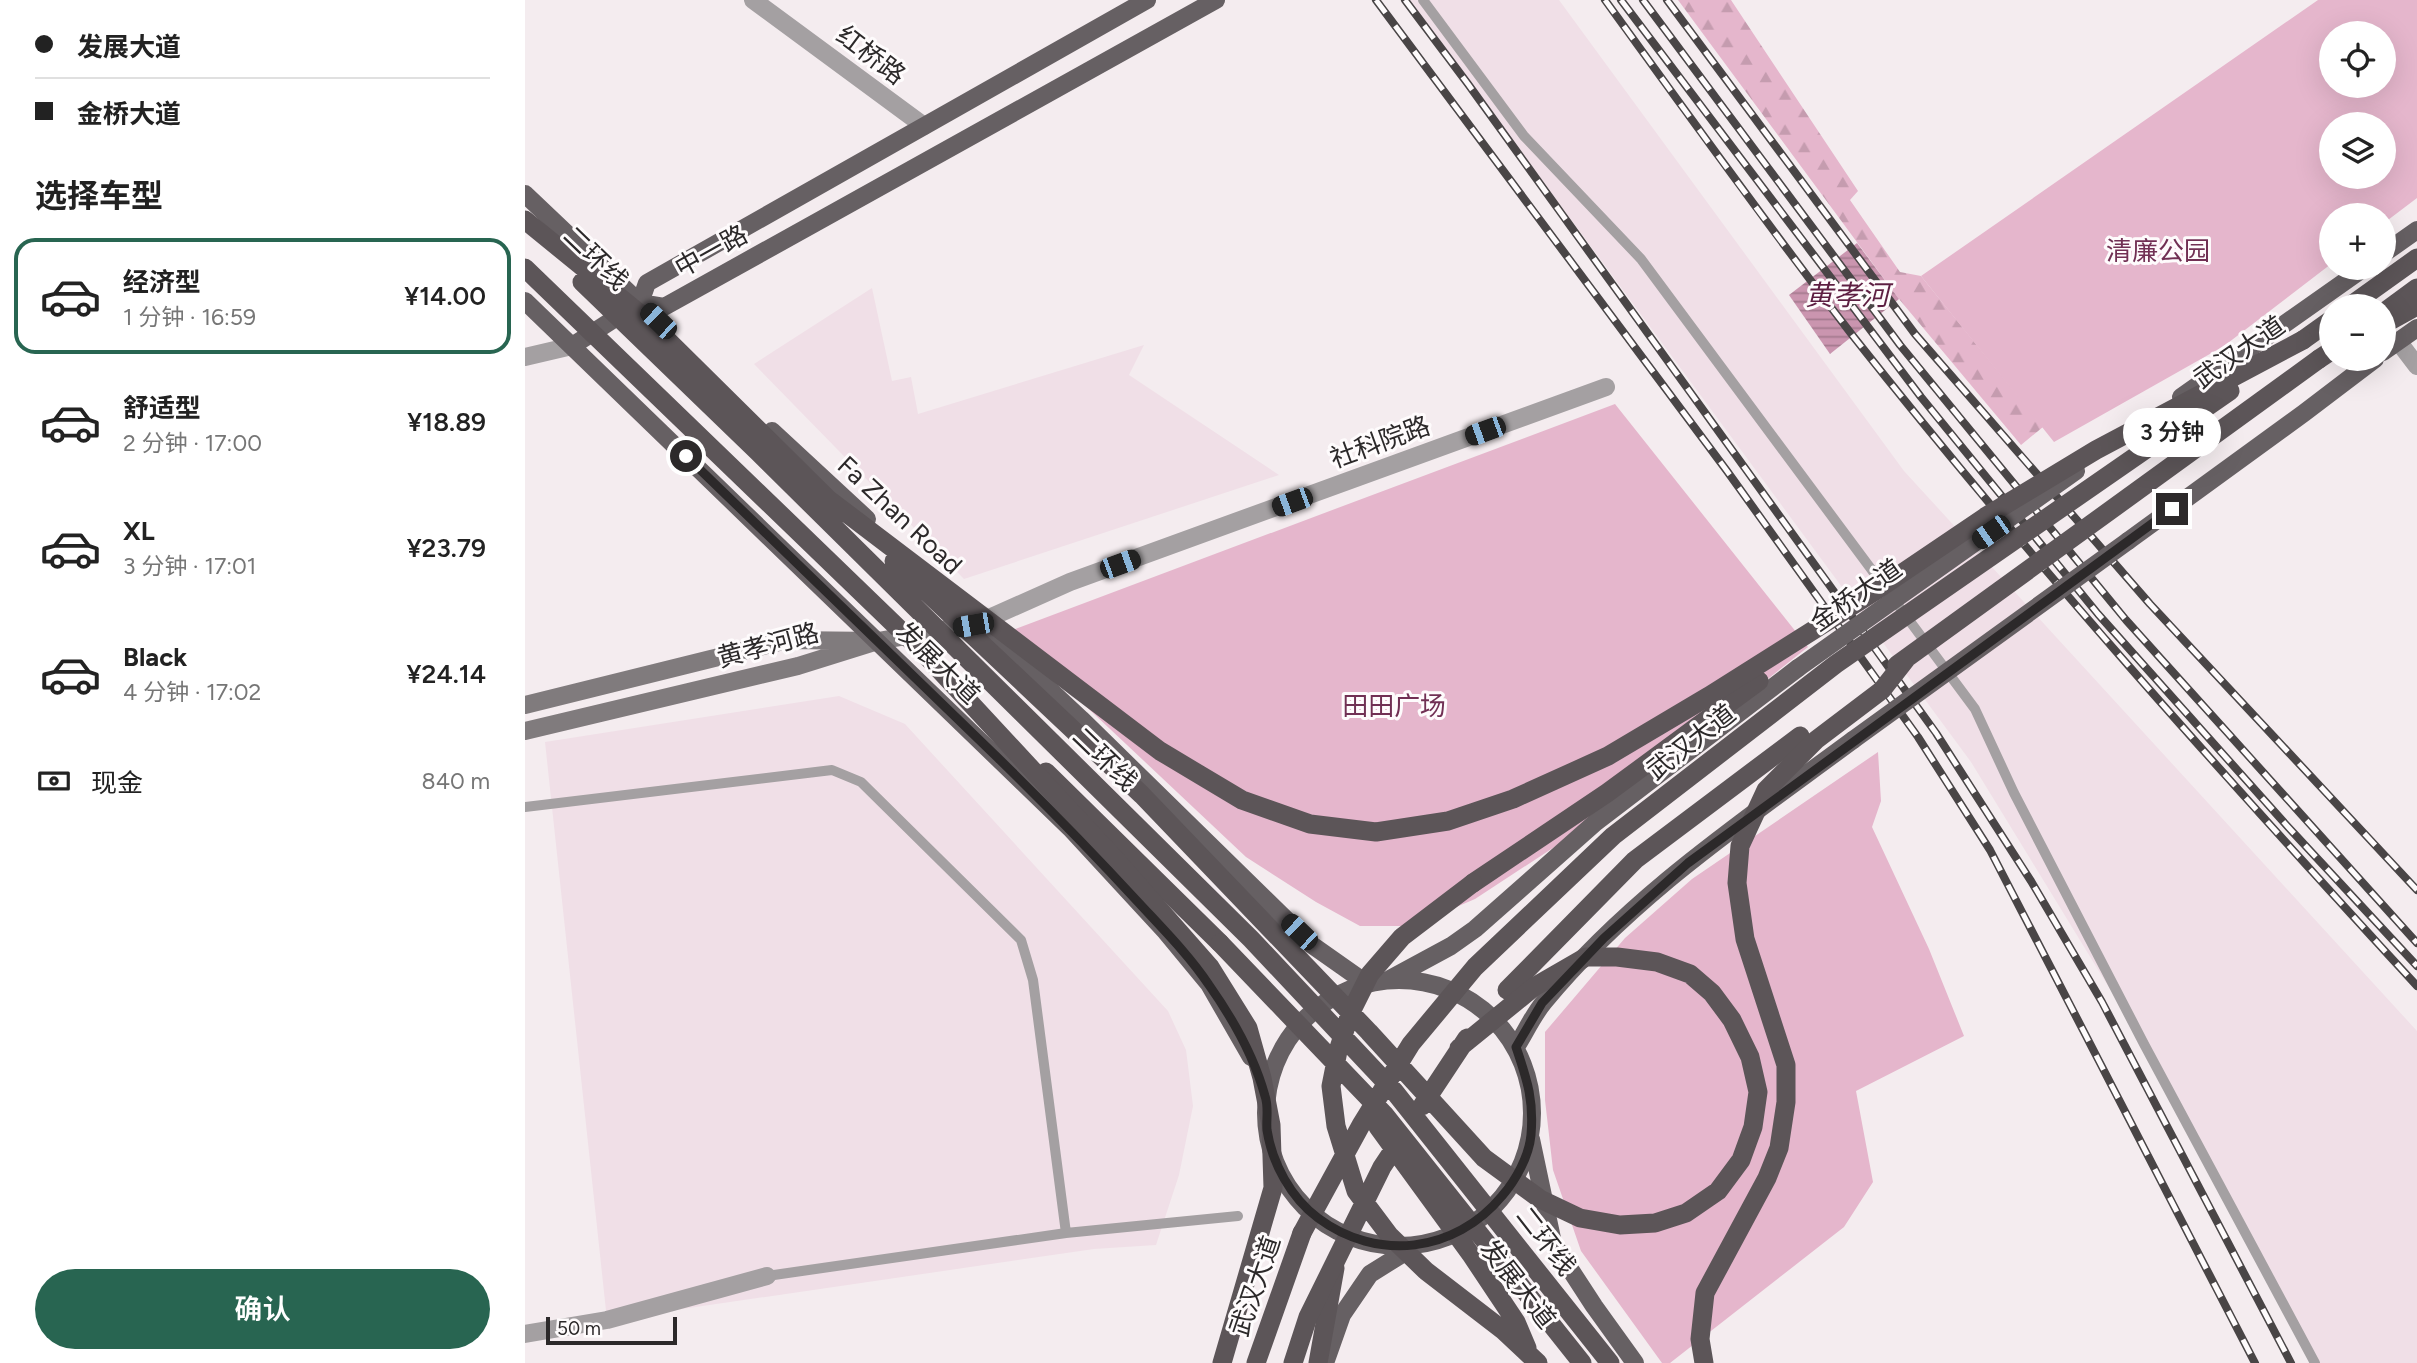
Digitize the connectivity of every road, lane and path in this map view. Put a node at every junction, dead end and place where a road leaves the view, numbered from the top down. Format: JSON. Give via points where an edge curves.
{"nodes":[{"id":1,"x":753,"y":0,"type":"edge"},
{"id":2,"x":1147,"y":0,"type":"edge"},
{"id":3,"x":1216,"y":0,"type":"edge"},
{"id":4,"x":1423,"y":0,"type":"edge"},
{"id":5,"x":923,"y":126,"type":"junction"},
{"id":6,"x":525,"y":194,"type":"edge"},
{"id":7,"x":525,"y":220,"type":"edge"},
{"id":8,"x":525,"y":226,"type":"edge"},
{"id":9,"x":2417,"y":230,"type":"edge"},
{"id":10,"x":2396,"y":245,"type":"edge"},
{"id":11,"x":2417,"y":258,"type":"edge"},
{"id":12,"x":525,"y":268,"type":"edge"},
{"id":13,"x":2347,"y":280,"type":"edge"},
{"id":14,"x":2417,"y":288,"type":"edge"},
{"id":15,"x":2367,"y":294,"type":"edge"},
{"id":16,"x":525,"y":301,"type":"edge"},
{"id":17,"x":640,"y":303,"type":"junction"},
{"id":18,"x":2396,"y":303,"type":"edge"},
{"id":19,"x":2417,"y":306,"type":"edge"},
{"id":20,"x":2396,"y":318,"type":"edge"},
{"id":21,"x":2417,"y":328,"type":"edge"},
{"id":22,"x":2319,"y":329,"type":"edge"},
{"id":23,"x":2303,"y":340,"type":"junction"},
{"id":24,"x":2396,"y":343,"type":"edge"},
{"id":25,"x":572,"y":346,"type":"junction"},
{"id":26,"x":2396,"y":351,"type":"edge"},
{"id":27,"x":525,"y":357,"type":"edge"},
{"id":28,"x":2319,"y":360,"type":"edge"},
{"id":29,"x":2417,"y":366,"type":"edge"},
{"id":30,"x":2360,"y":371,"type":"edge"},
{"id":31,"x":1606,"y":387,"type":"dead end"},
{"id":32,"x":828,"y":499,"type":"junction"},
{"id":33,"x":1877,"y":590,"type":"junction"},
{"id":34,"x":978,"y":623,"type":"junction"},
{"id":35,"x":878,"y":641,"type":"junction"},
{"id":36,"x":923,"y":652,"type":"junction"},
{"id":37,"x":1907,"y":658,"type":"junction"},
{"id":38,"x":525,"y":705,"type":"edge"},
{"id":39,"x":525,"y":731,"type":"edge"},
{"id":40,"x":525,"y":807,"type":"edge"},
{"id":41,"x":1220,"y":943,"type":"junction"},
{"id":42,"x":1389,"y":979,"type":"junction"},
{"id":43,"x":1366,"y":983,"type":"junction"},
{"id":44,"x":1516,"y":1047,"type":"junction"},
{"id":45,"x":1459,"y":1048,"type":"junction"},
{"id":46,"x":1267,"y":1100,"type":"junction"},
{"id":47,"x":1531,"y":1138,"type":"junction"},
{"id":48,"x":1274,"y":1158,"type":"junction"},
{"id":49,"x":1238,"y":1216,"type":"dead end"},
{"id":50,"x":1066,"y":1233,"type":"junction"},
{"id":51,"x":1448,"y":1238,"type":"junction"},
{"id":52,"x":1415,"y":1246,"type":"junction"},
{"id":53,"x":1337,"y":1259,"type":"junction"},
{"id":54,"x":767,"y":1276,"type":"joint"},
{"id":55,"x":525,"y":1334,"type":"edge"},
{"id":56,"x":1222,"y":1363,"type":"edge"},
{"id":57,"x":1227,"y":1363,"type":"edge"},
{"id":58,"x":1256,"y":1363,"type":"edge"},
{"id":59,"x":1293,"y":1363,"type":"edge"},
{"id":60,"x":1318,"y":1363,"type":"edge"},
{"id":61,"x":1325,"y":1363,"type":"edge"},
{"id":62,"x":1536,"y":1363,"type":"edge"},
{"id":63,"x":1546,"y":1363,"type":"edge"},
{"id":64,"x":1582,"y":1363,"type":"edge"},
{"id":65,"x":1610,"y":1363,"type":"edge"},
{"id":66,"x":1635,"y":1363,"type":"edge"},
{"id":67,"x":1704,"y":1363,"type":"edge"},
{"id":68,"x":2315,"y":1363,"type":"edge"}],
"edges":[{"from":1,"to":5,"type":"street","name":"红桥路"},
{"from":2,"to":5,"type":"main road","name":"中一路"},
{"from":3,"to":17,"type":"main road","name":"中一路","via":[[664,307]]},
{"from":4,"to":68,"type":"lane","via":[[1524,136],[1641,259],[1975,709],[2126,1009]]},
{"from":5,"to":17,"type":"main road","name":"中一路","via":[[647,283]]},
{"from":6,"to":17,"type":"main road","name":"Fa Zhan Road"},
{"from":7,"to":32,"type":"highway","bridge":true,"via":[[644,317]]},
{"from":8,"to":65,"type":"highway","name":"二环线","bridge":true,"via":[[1251,939],[1394,1091]]},
{"from":9,"to":10,"type":"main road"},
{"from":11,"to":15,"type":"highway"},
{"from":12,"to":36,"type":"highway","name":"二环线","bridge":true},
{"from":13,"to":42,"type":"main road","name":"金桥大道","bridge":true,"via":[[1798,668],[1596,822],[1475,929]]},
{"from":14,"to":18,"type":"highway"},
{"from":16,"to":25,"type":"main road","name":"发展大道"},
{"from":17,"to":25,"type":"main road"},
{"from":17,"to":34,"type":"main road","name":"Fa Zhan Road"},
{"from":19,"to":20,"type":"highway"},
{"from":21,"to":24,"type":"main road"},
{"from":22,"to":23,"type":"highway","name":"武汉大道"},
{"from":23,"to":33,"type":"highway","bridge":true,"via":[[2096,450]]},
{"from":23,"to":58,"type":"highway","name":"武汉大道","bridge":true,"via":[[1836,664],[1613,836],[1475,967],[1411,1044],[1361,1125],[1302,1233]]},
{"from":25,"to":27,"type":"street"},
{"from":25,"to":35,"type":"main road","name":"发展大道"},
{"from":26,"to":29,"type":"street"},
{"from":28,"to":37,"type":"highway","name":"武汉大道","bridge":true},
{"from":30,"to":44,"type":"main road","bridge":true,"via":[[1688,863],[1604,938],[1542,1003]]},
{"from":31,"to":34,"type":"street","name":"社科院路","via":[[1070,582]]},
{"from":32,"to":33,"type":"highway","bridge":true,"via":[[1172,758],[1242,800],[1310,824],[1377,832],[1448,821],[1513,799],[1608,756]]},
{"from":32,"to":45,"type":"highway","bridge":true,"via":[[1142,795],[1484,1158],[1541,1199],[1580,1218],[1621,1225],[1655,1223],[1686,1213],[1718,1191],[1741,1160],[1753,1127],[1758,1092],[1750,1057],[1732,1020],[1690,974],[1657,962],[1586,957],[1534,986]]},
{"from":33,"to":62,"type":"highway","bridge":true,"via":[[1607,793],[1402,937],[1370,974],[1350,1014],[1331,1086],[1336,1126],[1356,1191],[1389,1235],[1426,1271],[1504,1331]]},
{"from":34,"to":35,"type":"main road"},
{"from":34,"to":43,"type":"main road","name":"Fa Zhan Road","via":[[1303,936]]},
{"from":35,"to":38,"type":"main road","name":"黄孝河路","via":[[787,640]]},
{"from":35,"to":39,"type":"main road","name":"黄孝河路","via":[[799,666]]},
{"from":35,"to":46,"type":"main road","name":"发展大道","via":[[1070,828],[1165,932],[1209,984],[1248,1049]]},
{"from":36,"to":41,"type":"highway","name":"二环线","bridge":true},
{"from":36,"to":56,"type":"highway","bridge":true,"via":[[1210,967],[1248,1028],[1271,1125],[1273,1188]]},
{"from":37,"to":45,"type":"highway","name":"武汉大道","bridge":true,"via":[[1635,860],[1507,990]]},
{"from":37,"to":67,"type":"highway","bridge":true,"via":[[1882,690],[1816,740],[1766,789],[1740,846],[1737,883],[1745,939],[1786,1065],[1786,1102],[1779,1148],[1767,1178],[1705,1293],[1700,1339]]},
{"from":40,"to":50,"type":"lane","via":[[832,770],[861,782],[1021,940],[1033,980]]},
{"from":41,"to":62,"type":"highway","bridge":true,"via":[[1264,1001],[1361,1103],[1516,1322]]},
{"from":41,"to":64,"type":"highway","name":"二环线","bridge":true,"via":[[1384,1114]]},
{"from":42,"to":43,"type":"main road"},
{"from":42,"to":44,"type":"main road","via":[[1427,982],[1462,995],[1493,1017]]},
{"from":43,"to":46,"type":"main road","via":[[1336,995],[1309,1014],[1288,1038],[1274,1068]]},
{"from":44,"to":47,"type":"main road","via":[[1531,1091]]},
{"from":45,"to":53,"type":"highway","name":"武汉大道","bridge":true,"via":[[1383,1167]]},
{"from":46,"to":48,"type":"main road"},
{"from":47,"to":51,"type":"main road","via":[[1515,1180],[1494,1206]]},
{"from":47,"to":66,"type":"main road","name":"发展大道","via":[[1553,1242]]},
{"from":48,"to":52,"type":"main road","via":[[1290,1190],[1315,1216],[1345,1235],[1380,1245]]},
{"from":48,"to":57,"type":"main road","via":[[1275,1197]]},
{"from":49,"to":50,"type":"lane"},
{"from":50,"to":54,"type":"lane"},
{"from":51,"to":52,"type":"main road"},
{"from":51,"to":63,"type":"main road","name":"发展大道"},
{"from":52,"to":61,"type":"main road","via":[[1370,1274],[1342,1315]]},
{"from":53,"to":59,"type":"highway","name":"武汉大道","bridge":true,"via":[[1308,1317]]},
{"from":53,"to":60,"type":"highway","bridge":true},
{"from":54,"to":55,"type":"street","via":[[607,1320]]}]}
